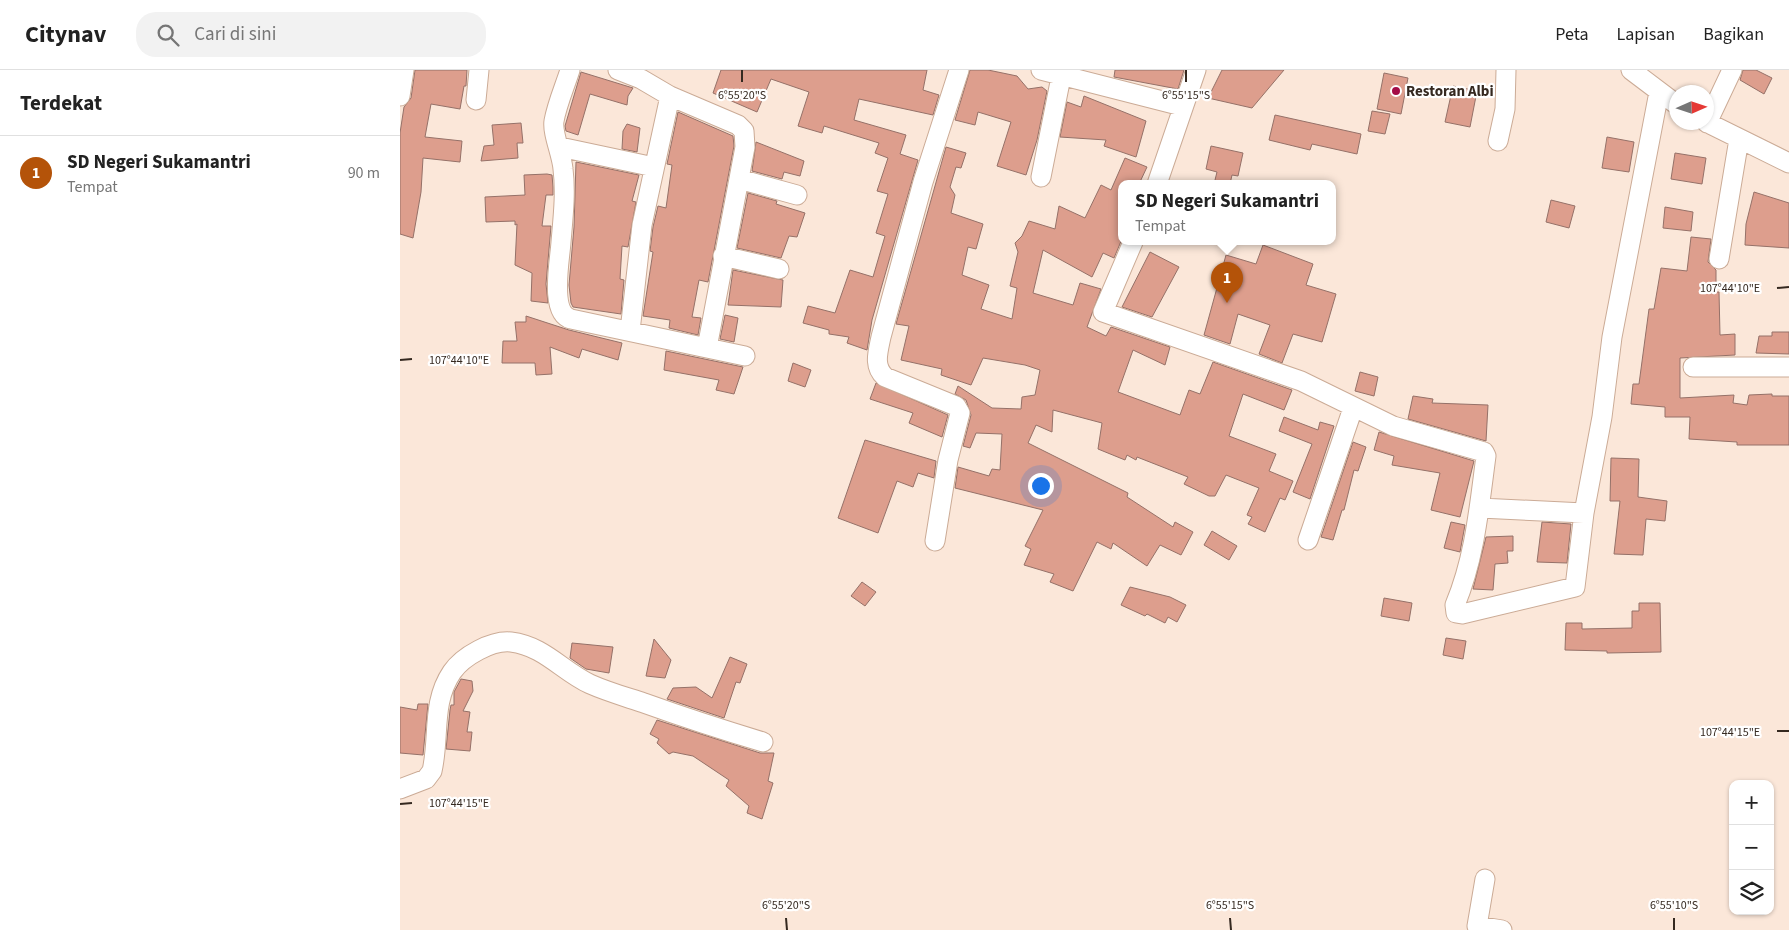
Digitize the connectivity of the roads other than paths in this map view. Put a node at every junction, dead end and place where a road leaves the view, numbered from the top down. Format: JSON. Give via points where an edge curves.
{"nodes":[{"id":1,"x":479,"y":70,"type":"edge"},
{"id":2,"x":570,"y":70,"type":"edge"},
{"id":3,"x":618,"y":70,"type":"edge"},
{"id":4,"x":959,"y":70,"type":"edge"},
{"id":5,"x":1042,"y":70,"type":"edge"},
{"id":6,"x":1196,"y":70,"type":"edge"},
{"id":7,"x":1506,"y":70,"type":"edge"},
{"id":8,"x":1631,"y":70,"type":"edge"},
{"id":9,"x":1732,"y":70,"type":"edge"},
{"id":10,"x":1061,"y":77,"type":"junction"},
{"id":11,"x":1659,"y":92,"type":"junction"},
{"id":12,"x":670,"y":96,"type":"junction"},
{"id":13,"x":1669,"y":99,"type":"edge"},
{"id":14,"x":476,"y":100,"type":"dead end"},
{"id":15,"x":1182,"y":106,"type":"junction"},
{"id":16,"x":1714,"y":107,"type":"edge"},
{"id":17,"x":1714,"y":127,"type":"edge"},
{"id":18,"x":1739,"y":139,"type":"junction"},
{"id":19,"x":1498,"y":141,"type":"dead end"},
{"id":20,"x":560,"y":147,"type":"junction"},
{"id":21,"x":1789,"y":163,"type":"edge"},
{"id":22,"x":654,"y":167,"type":"junction"},
{"id":23,"x":1041,"y":178,"type":"dead end"},
{"id":24,"x":739,"y":179,"type":"junction"},
{"id":25,"x":1158,"y":180,"type":"edge"},
{"id":26,"x":797,"y":195,"type":"dead end"},
{"id":27,"x":1132,"y":245,"type":"edge"},
{"id":28,"x":723,"y":256,"type":"junction"},
{"id":29,"x":1719,"y":259,"type":"dead end"},
{"id":30,"x":778,"y":269,"type":"dead end"},
{"id":31,"x":630,"y":330,"type":"junction"},
{"id":32,"x":707,"y":348,"type":"junction"},
{"id":33,"x":745,"y":356,"type":"dead end"},
{"id":34,"x":1692,"y":367,"type":"dead end"},
{"id":35,"x":1789,"y":367,"type":"edge"},
{"id":36,"x":1353,"y":408,"type":"junction"},
{"id":37,"x":1480,"y":508,"type":"junction"},
{"id":38,"x":1584,"y":513,"type":"junction"},
{"id":39,"x":935,"y":540,"type":"dead end"},
{"id":40,"x":1308,"y":540,"type":"dead end"},
{"id":41,"x":763,"y":742,"type":"dead end"},
{"id":42,"x":400,"y":789,"type":"edge"},
{"id":43,"x":1485,"y":879,"type":"dead end"},
{"id":44,"x":1502,"y":930,"type":"edge"}],
"edges":[{"from":1,"to":14,"type":"street"},
{"from":2,"to":20,"type":"street","via":[[554,122]]},
{"from":3,"to":12,"type":"street"},
{"from":4,"to":39,"type":"street","via":[[923,182],[877,363],[885,377],[958,409]]},
{"from":5,"to":10,"type":"street"},
{"from":6,"to":15,"type":"street"},
{"from":7,"to":19,"type":"street","via":[[1505,109]]},
{"from":8,"to":11,"type":"street"},
{"from":9,"to":16,"type":"street"},
{"from":10,"to":15,"type":"street"},
{"from":10,"to":23,"type":"street"},
{"from":11,"to":13,"type":"street"},
{"from":11,"to":38,"type":"street","via":[[1612,338],[1602,417]]},
{"from":12,"to":22,"type":"street"},
{"from":12,"to":24,"type":"street","via":[[738,125],[744,131],[746,138]]},
{"from":15,"to":25,"type":"street"},
{"from":17,"to":18,"type":"street"},
{"from":18,"to":21,"type":"street"},
{"from":18,"to":29,"type":"street"},
{"from":20,"to":22,"type":"street"},
{"from":20,"to":31,"type":"street","via":[[564,197],[557,292],[559,306],[565,317]]},
{"from":22,"to":31,"type":"street","via":[[642,224]]},
{"from":24,"to":26,"type":"street"},
{"from":24,"to":28,"type":"street"},
{"from":27,"to":36,"type":"street","via":[[1103,312],[1301,380]]},
{"from":28,"to":30,"type":"street"},
{"from":28,"to":32,"type":"street"},
{"from":31,"to":32,"type":"street"},
{"from":32,"to":33,"type":"street"},
{"from":34,"to":35,"type":"street"},
{"from":36,"to":37,"type":"street","via":[[1393,426],[1484,452]]},
{"from":36,"to":40,"type":"street"},
{"from":37,"to":38,"type":"street"},
{"from":37,"to":38,"type":"street","via":[[1472,555],[1455,605],[1458,614],[1575,587]]},
{"from":41,"to":42,"type":"street","via":[[595,686],[546,654],[528,645],[508,642],[484,648],[463,660],[452,672],[438,704],[432,771],[426,779]]},
{"from":43,"to":44,"type":"street","via":[[1478,926]]}]}
